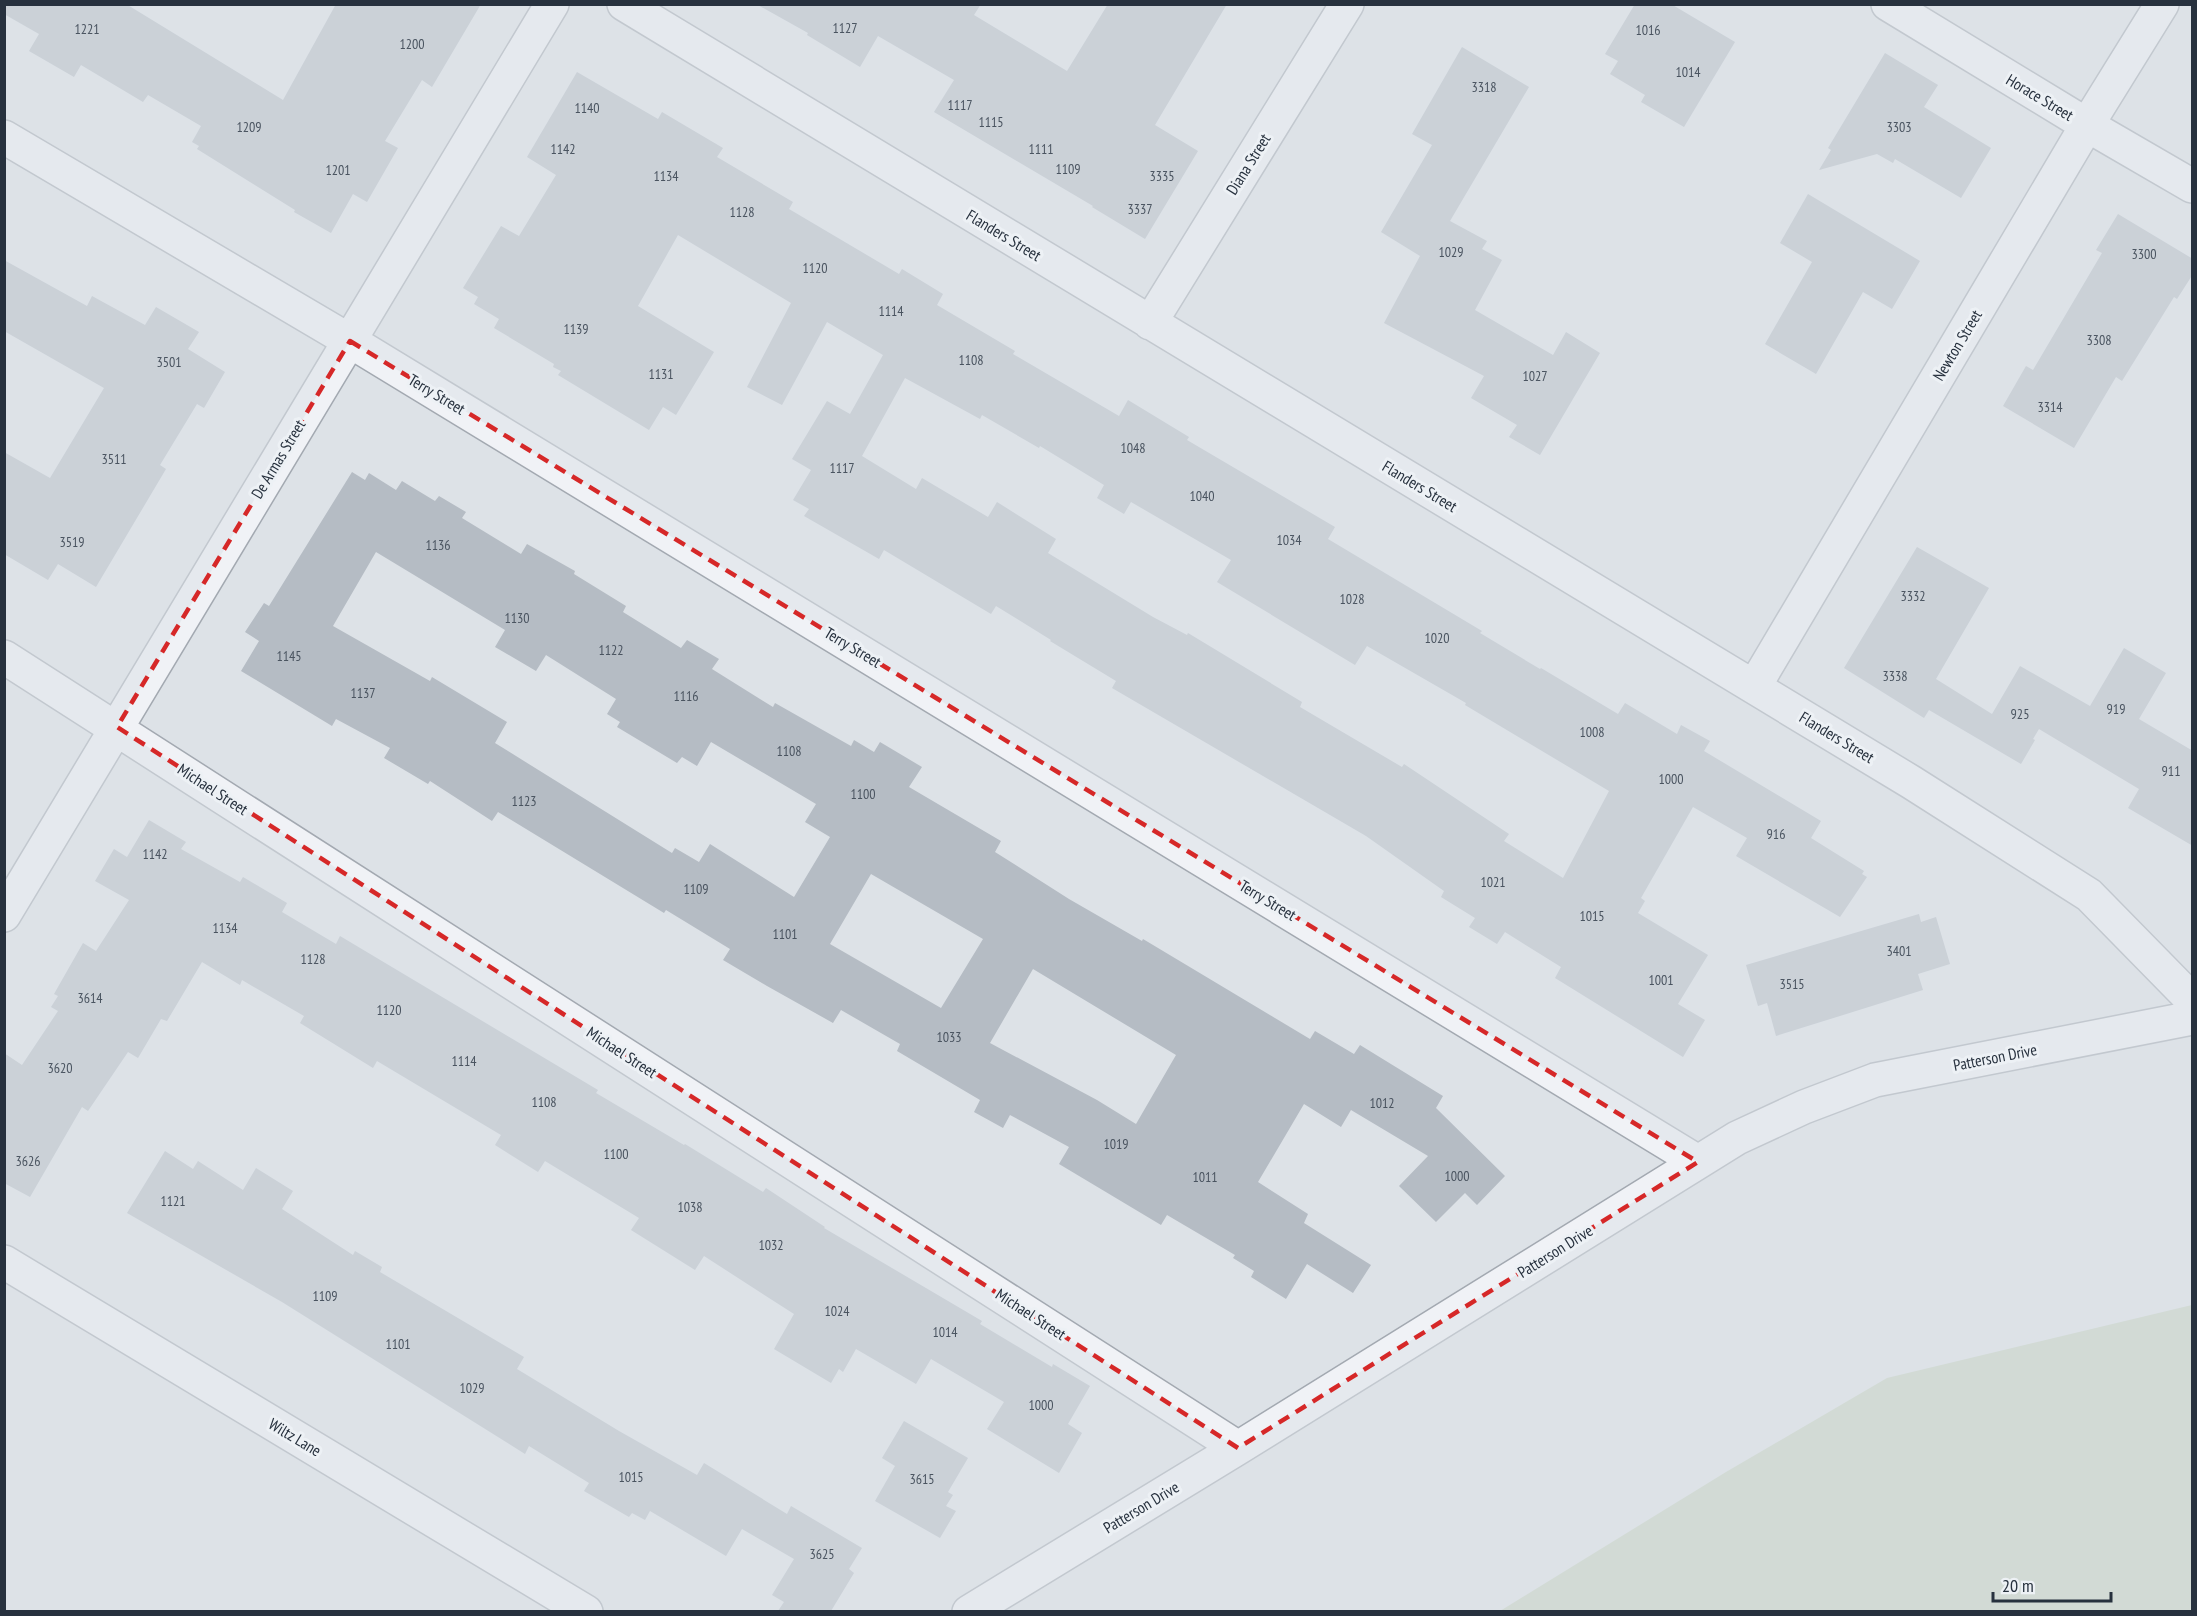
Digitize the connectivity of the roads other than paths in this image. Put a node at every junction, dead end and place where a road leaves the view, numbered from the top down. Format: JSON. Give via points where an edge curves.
{"nodes":[{"id":1,"x":552,"y":4,"type":"edge"},
{"id":2,"x":624,"y":4,"type":"edge"},
{"id":3,"x":1347,"y":4,"type":"edge"},
{"id":4,"x":1888,"y":4,"type":"edge"},
{"id":5,"x":2162,"y":4,"type":"edge"},
{"id":6,"x":2087,"y":125,"type":"junction"},
{"id":7,"x":4,"y":137,"type":"edge"},
{"id":8,"x":2193,"y":186,"type":"edge"},
{"id":9,"x":1149,"y":323,"type":"junction"},
{"id":10,"x":350,"y":341,"type":"junction"},
{"id":11,"x":4,"y":657,"type":"edge"},
{"id":12,"x":1754,"y":687,"type":"junction"},
{"id":13,"x":117,"y":727,"type":"junction"},
{"id":14,"x":4,"y":915,"type":"edge"},
{"id":15,"x":2193,"y":999,"type":"edge"},
{"id":16,"x":2193,"y":1018,"type":"edge"},
{"id":17,"x":1698,"y":1162,"type":"junction"},
{"id":18,"x":4,"y":1262,"type":"edge"},
{"id":19,"x":1238,"y":1448,"type":"junction"},
{"id":20,"x":586,"y":1611,"type":"edge"},
{"id":21,"x":969,"y":1611,"type":"edge"}],
"edges":[{"from":1,"to":10,"type":"street","name":"De Armas Street"},
{"from":2,"to":9,"type":"street","name":"Flanders Street"},
{"from":3,"to":9,"type":"street","name":"Diana Street"},
{"from":4,"to":6,"type":"street","name":"Horace Street"},
{"from":5,"to":6,"type":"street","name":"Newton Street"},
{"from":6,"to":8,"type":"street","name":"Horace Street"},
{"from":6,"to":12,"type":"street","name":"Newton Street"},
{"from":7,"to":10,"type":"street","name":"Terry Street"},
{"from":9,"to":12,"type":"street","name":"Flanders Street"},
{"from":10,"to":13,"type":"street","name":"De Armas Street"},
{"from":10,"to":17,"type":"street","name":"Terry Street"},
{"from":11,"to":13,"type":"street","name":"Michael Street"},
{"from":12,"to":15,"type":"street","name":"Flanders Street","via":[[2089,895]]},
{"from":13,"to":14,"type":"street","name":"De Armas Street"},
{"from":13,"to":19,"type":"street","name":"Michael Street"},
{"from":16,"to":17,"type":"street","name":"Patterson Drive","via":[[1875,1080],[1737,1138]]},
{"from":17,"to":19,"type":"street","name":"Patterson Drive"},
{"from":18,"to":20,"type":"street","name":"Wiltz Lane"},
{"from":19,"to":21,"type":"street","name":"Patterson Drive"}]}
